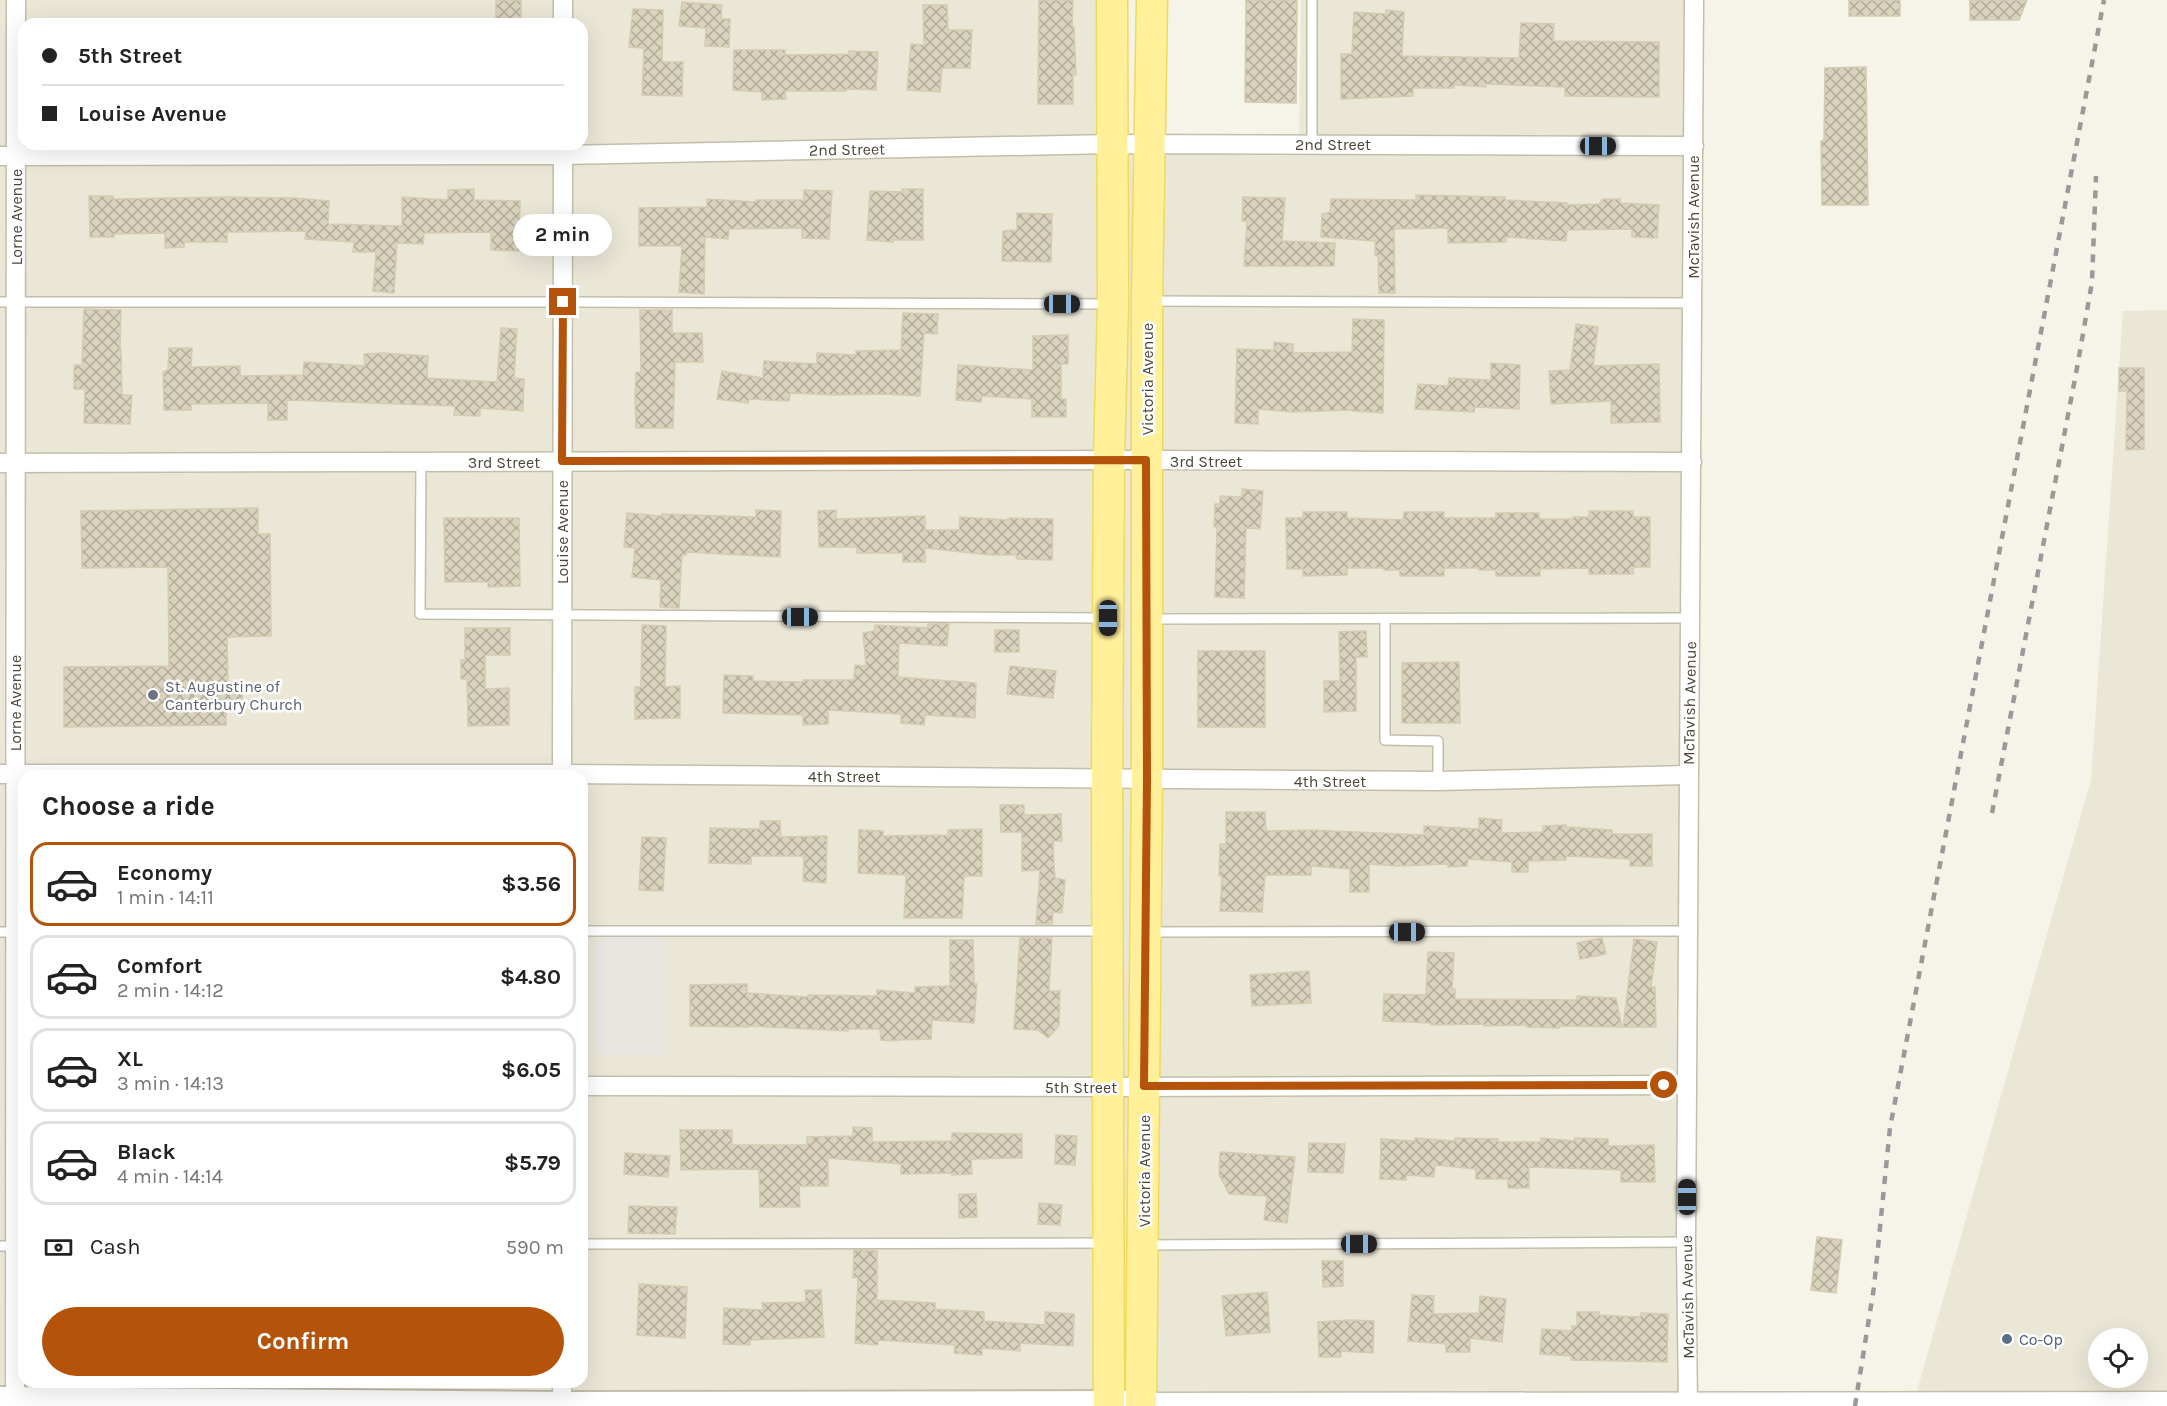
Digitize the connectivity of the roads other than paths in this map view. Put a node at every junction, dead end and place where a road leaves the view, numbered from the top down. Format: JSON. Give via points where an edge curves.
{"nodes":[{"id":1,"x":16,"y":0,"type":"edge"},
{"id":2,"x":563,"y":0,"type":"edge"},
{"id":3,"x":1112,"y":0,"type":"edge"},
{"id":4,"x":1152,"y":0,"type":"edge"},
{"id":5,"x":1312,"y":0,"type":"edge"},
{"id":6,"x":1694,"y":0,"type":"edge"},
{"id":7,"x":563,"y":18,"type":"edge"},
{"id":8,"x":1111,"y":144,"type":"junction"},
{"id":9,"x":1151,"y":144,"type":"junction"},
{"id":10,"x":1312,"y":144,"type":"junction"},
{"id":11,"x":1694,"y":146,"type":"junction"},
{"id":12,"x":588,"y":149,"type":"edge"},
{"id":13,"x":484,"y":150,"type":"edge"},
{"id":14,"x":563,"y":150,"type":"edge"},
{"id":15,"x":8,"y":156,"type":"edge"},
{"id":16,"x":1147,"y":301,"type":"junction"},
{"id":17,"x":563,"y":302,"type":"junction"},
{"id":18,"x":8,"y":303,"type":"edge"},
{"id":19,"x":1693,"y":303,"type":"junction"},
{"id":20,"x":1113,"y":304,"type":"junction"},
{"id":21,"x":1146,"y":460,"type":"junction"},
{"id":22,"x":562,"y":461,"type":"junction"},
{"id":23,"x":1109,"y":461,"type":"junction"},
{"id":24,"x":421,"y":462,"type":"junction"},
{"id":25,"x":1692,"y":462,"type":"junction"},
{"id":26,"x":8,"y":463,"type":"edge"},
{"id":27,"x":562,"y":616,"type":"junction"},
{"id":28,"x":1108,"y":618,"type":"junction"},
{"id":29,"x":1691,"y":618,"type":"junction"},
{"id":30,"x":1385,"y":619,"type":"junction"},
{"id":31,"x":1146,"y":620,"type":"junction"},
{"id":32,"x":562,"y":770,"type":"edge"},
{"id":33,"x":8,"y":774,"type":"edge"},
{"id":34,"x":588,"y":775,"type":"edge"},
{"id":35,"x":1688,"y":775,"type":"junction"},
{"id":36,"x":1107,"y":778,"type":"junction"},
{"id":37,"x":1147,"y":779,"type":"junction"},
{"id":38,"x":1438,"y":781,"type":"junction"},
{"id":39,"x":588,"y":931,"type":"edge"},
{"id":40,"x":1108,"y":931,"type":"junction"},
{"id":41,"x":1688,"y":931,"type":"junction"},
{"id":42,"x":13,"y":932,"type":"edge"},
{"id":43,"x":1146,"y":932,"type":"junction"},
{"id":44,"x":1687,"y":1085,"type":"junction"},
{"id":45,"x":588,"y":1086,"type":"edge"},
{"id":46,"x":1144,"y":1086,"type":"junction"},
{"id":47,"x":1108,"y":1087,"type":"junction"},
{"id":48,"x":13,"y":1089,"type":"edge"},
{"id":49,"x":1686,"y":1242,"type":"junction"},
{"id":50,"x":1108,"y":1243,"type":"junction"},
{"id":51,"x":588,"y":1244,"type":"edge"},
{"id":52,"x":1143,"y":1245,"type":"junction"},
{"id":53,"x":8,"y":1246,"type":"edge"},
{"id":54,"x":562,"y":1397,"type":"edge"},
{"id":55,"x":10,"y":1401,"type":"edge"},
{"id":56,"x":2167,"y":1401,"type":"edge"},
{"id":57,"x":1109,"y":1403,"type":"edge"},
{"id":58,"x":1688,"y":1403,"type":"edge"},
{"id":59,"x":1140,"y":1404,"type":"edge"}],
"edges":[{"from":1,"to":15,"type":"street","name":"Lorne Avenue"},
{"from":2,"to":7,"type":"street"},
{"from":3,"to":8,"type":"main road"},
{"from":4,"to":9,"type":"main road","name":"Victoria Avenue"},
{"from":5,"to":10,"type":"lane"},
{"from":6,"to":11,"type":"street","name":"McTavish Avenue"},
{"from":8,"to":9,"type":"street","name":"2nd Street"},
{"from":8,"to":12,"type":"street","name":"2nd Street"},
{"from":8,"to":20,"type":"main road"},
{"from":9,"to":10,"type":"street","name":"2nd Street"},
{"from":9,"to":16,"type":"main road","name":"Victoria Avenue"},
{"from":10,"to":11,"type":"street","name":"2nd Street"},
{"from":11,"to":19,"type":"street","name":"McTavish Avenue"},
{"from":13,"to":15,"type":"street","name":"2nd Street"},
{"from":14,"to":17,"type":"street","name":"Louise Avenue"},
{"from":15,"to":18,"type":"street","name":"Lorne Avenue"},
{"from":16,"to":19,"type":"lane"},
{"from":16,"to":21,"type":"main road","name":"Victoria Avenue"},
{"from":17,"to":18,"type":"lane"},
{"from":17,"to":20,"type":"lane"},
{"from":17,"to":22,"type":"street","name":"Louise Avenue"},
{"from":18,"to":26,"type":"street","name":"Lorne Avenue"},
{"from":19,"to":25,"type":"street","name":"McTavish Avenue"},
{"from":20,"to":23,"type":"main road"},
{"from":21,"to":23,"type":"street","name":"3rd Street"},
{"from":21,"to":25,"type":"street","name":"3rd Street"},
{"from":21,"to":31,"type":"main road","name":"Victoria Avenue"},
{"from":22,"to":23,"type":"street","name":"3rd Street"},
{"from":22,"to":24,"type":"street","name":"3rd Street"},
{"from":22,"to":27,"type":"street","name":"Louise Avenue"},
{"from":23,"to":28,"type":"main road"},
{"from":24,"to":26,"type":"street","name":"3rd Street"},
{"from":24,"to":27,"type":"lane","via":[[420,614]]},
{"from":25,"to":29,"type":"street","name":"McTavish Avenue"},
{"from":26,"to":33,"type":"street","name":"Lorne Avenue"},
{"from":27,"to":28,"type":"lane"},
{"from":27,"to":32,"type":"street","name":"Louise Avenue"},
{"from":28,"to":36,"type":"main road"},
{"from":29,"to":30,"type":"lane"},
{"from":29,"to":35,"type":"street","name":"McTavish Avenue"},
{"from":30,"to":31,"type":"lane"},
{"from":30,"to":38,"type":"lane","via":[[1385,740],[1438,741]]},
{"from":31,"to":37,"type":"main road","name":"Victoria Avenue"},
{"from":33,"to":42,"type":"street","name":"Lorne Avenue"},
{"from":34,"to":36,"type":"street","name":"4th Street"},
{"from":35,"to":38,"type":"street","name":"4th Street"},
{"from":35,"to":41,"type":"street","name":"McTavish Avenue"},
{"from":36,"to":37,"type":"street","name":"4th Street"},
{"from":36,"to":40,"type":"main road"},
{"from":37,"to":38,"type":"street","name":"4th Street"},
{"from":37,"to":43,"type":"main road","name":"Victoria Avenue"},
{"from":39,"to":40,"type":"lane"},
{"from":40,"to":47,"type":"main road"},
{"from":41,"to":43,"type":"lane"},
{"from":41,"to":44,"type":"street","name":"McTavish Avenue"},
{"from":42,"to":48,"type":"street","name":"Lorne Avenue"},
{"from":43,"to":46,"type":"main road","name":"Victoria Avenue"},
{"from":44,"to":46,"type":"street","name":"5th Street"},
{"from":44,"to":49,"type":"street","name":"McTavish Avenue"},
{"from":45,"to":47,"type":"street","name":"5th Street"},
{"from":46,"to":47,"type":"street","name":"5th Street"},
{"from":46,"to":52,"type":"main road","name":"Victoria Avenue"},
{"from":47,"to":50,"type":"main road"},
{"from":48,"to":53,"type":"street","name":"Lorne Avenue"},
{"from":49,"to":52,"type":"lane"},
{"from":49,"to":58,"type":"street","name":"McTavish Avenue"},
{"from":50,"to":51,"type":"lane"},
{"from":50,"to":57,"type":"main road"},
{"from":52,"to":59,"type":"main road","name":"Victoria Avenue"},
{"from":53,"to":55,"type":"street","name":"Lorne Avenue"},
{"from":54,"to":55,"type":"street"},
{"from":54,"to":57,"type":"street"},
{"from":56,"to":58,"type":"street"},
{"from":57,"to":59,"type":"street"},
{"from":58,"to":59,"type":"street"}]}
